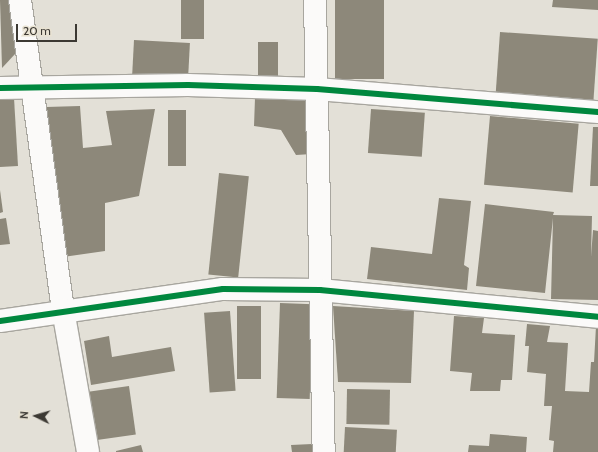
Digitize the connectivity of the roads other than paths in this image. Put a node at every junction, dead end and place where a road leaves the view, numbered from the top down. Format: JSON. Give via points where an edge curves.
{"nodes":[{"id":1,"x":20,"y":0,"type":"edge"},
{"id":2,"x":315,"y":0,"type":"edge"},
{"id":3,"x":0,"y":88,"type":"edge"},
{"id":4,"x":30,"y":88,"type":"junction"},
{"id":5,"x":316,"y":89,"type":"junction"},
{"id":6,"x":598,"y":112,"type":"edge"},
{"id":7,"x":320,"y":290,"type":"junction"},
{"id":8,"x":63,"y":310,"type":"junction"},
{"id":9,"x":598,"y":317,"type":"edge"},
{"id":10,"x":0,"y":321,"type":"edge"},
{"id":11,"x":88,"y":452,"type":"edge"},
{"id":12,"x":324,"y":452,"type":"edge"}],
"edges":[{"from":1,"to":4,"type":"street"},
{"from":2,"to":5,"type":"street"},
{"from":3,"to":4,"type":"street"},
{"from":4,"to":5,"type":"street","via":[[188,85]]},
{"from":4,"to":8,"type":"street"},
{"from":5,"to":6,"type":"street"},
{"from":5,"to":7,"type":"street"},
{"from":7,"to":8,"type":"street","via":[[223,289]]},
{"from":7,"to":9,"type":"street"},
{"from":7,"to":12,"type":"street"},
{"from":8,"to":10,"type":"street"},
{"from":8,"to":11,"type":"street"}]}
